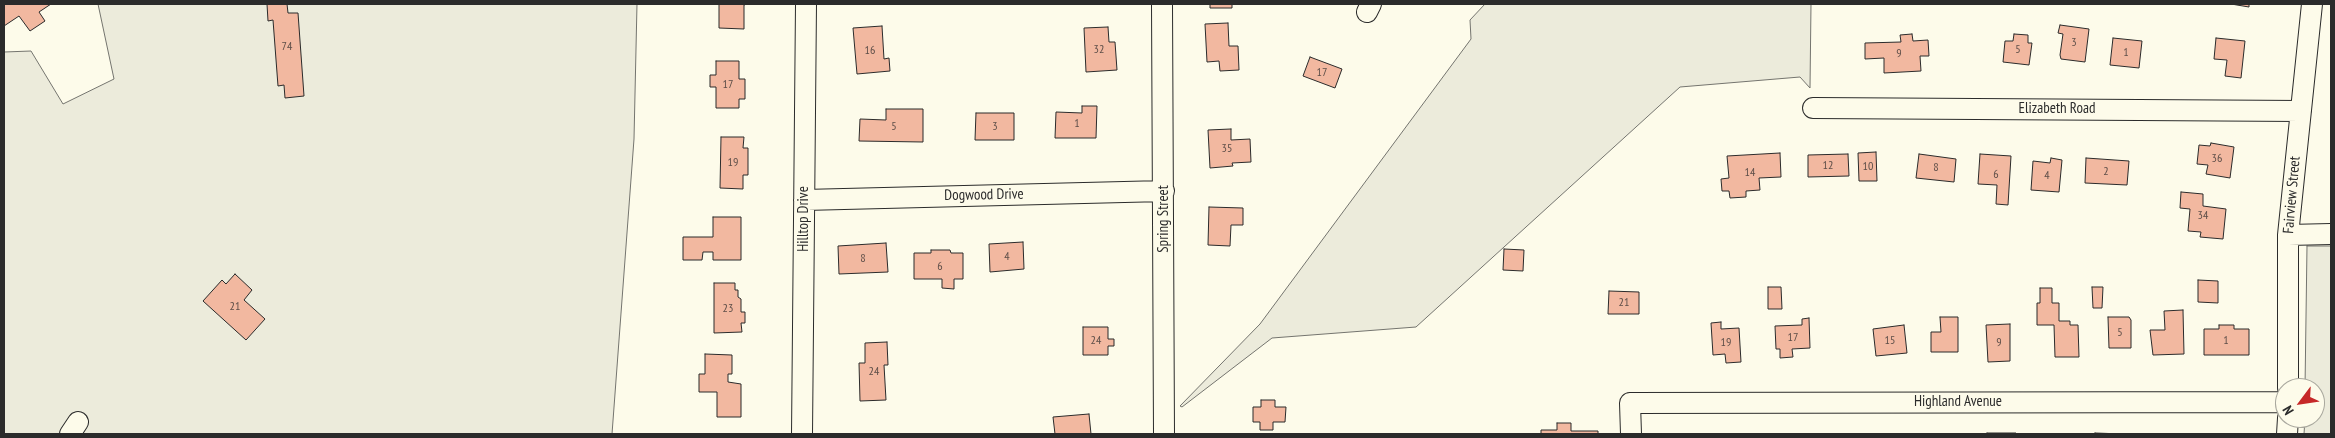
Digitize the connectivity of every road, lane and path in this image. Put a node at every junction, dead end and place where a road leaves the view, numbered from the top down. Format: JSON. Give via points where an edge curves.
{"nodes":[{"id":1,"x":806,"y":4,"type":"edge"},
{"id":2,"x":1162,"y":4,"type":"edge"},
{"id":3,"x":2312,"y":4,"type":"edge"},
{"id":4,"x":1813,"y":108,"type":"dead end"},
{"id":5,"x":2301,"y":110,"type":"junction"},
{"id":6,"x":1164,"y":191,"type":"junction"},
{"id":7,"x":804,"y":200,"type":"junction"},
{"id":8,"x":2331,"y":234,"type":"edge"},
{"id":9,"x":2288,"y":235,"type":"junction"},
{"id":10,"x":2288,"y":378,"type":"edge"},
{"id":11,"x":2275,"y":402,"type":"edge"},
{"id":12,"x":802,"y":434,"type":"edge"},
{"id":13,"x":1164,"y":434,"type":"edge"},
{"id":14,"x":1631,"y":434,"type":"edge"}],
"edges":[{"from":1,"to":7,"type":"street","name":"Hilltop Drive"},
{"from":2,"to":6,"type":"street","name":"Spring Street"},
{"from":3,"to":5,"type":"street","name":"Fairview Street"},
{"from":4,"to":5,"type":"street","name":"Elizabeth Road"},
{"from":5,"to":9,"type":"street","name":"Fairview Street"},
{"from":6,"to":7,"type":"street","name":"Dogwood Drive"},
{"from":6,"to":13,"type":"street","name":"Spring Street"},
{"from":7,"to":12,"type":"street","name":"Hilltop Drive"},
{"from":8,"to":9,"type":"street"},
{"from":9,"to":10,"type":"street","name":"Fairview Street"},
{"from":11,"to":14,"type":"street","name":"Highland Avenue","via":[[1630,403]]}]}
